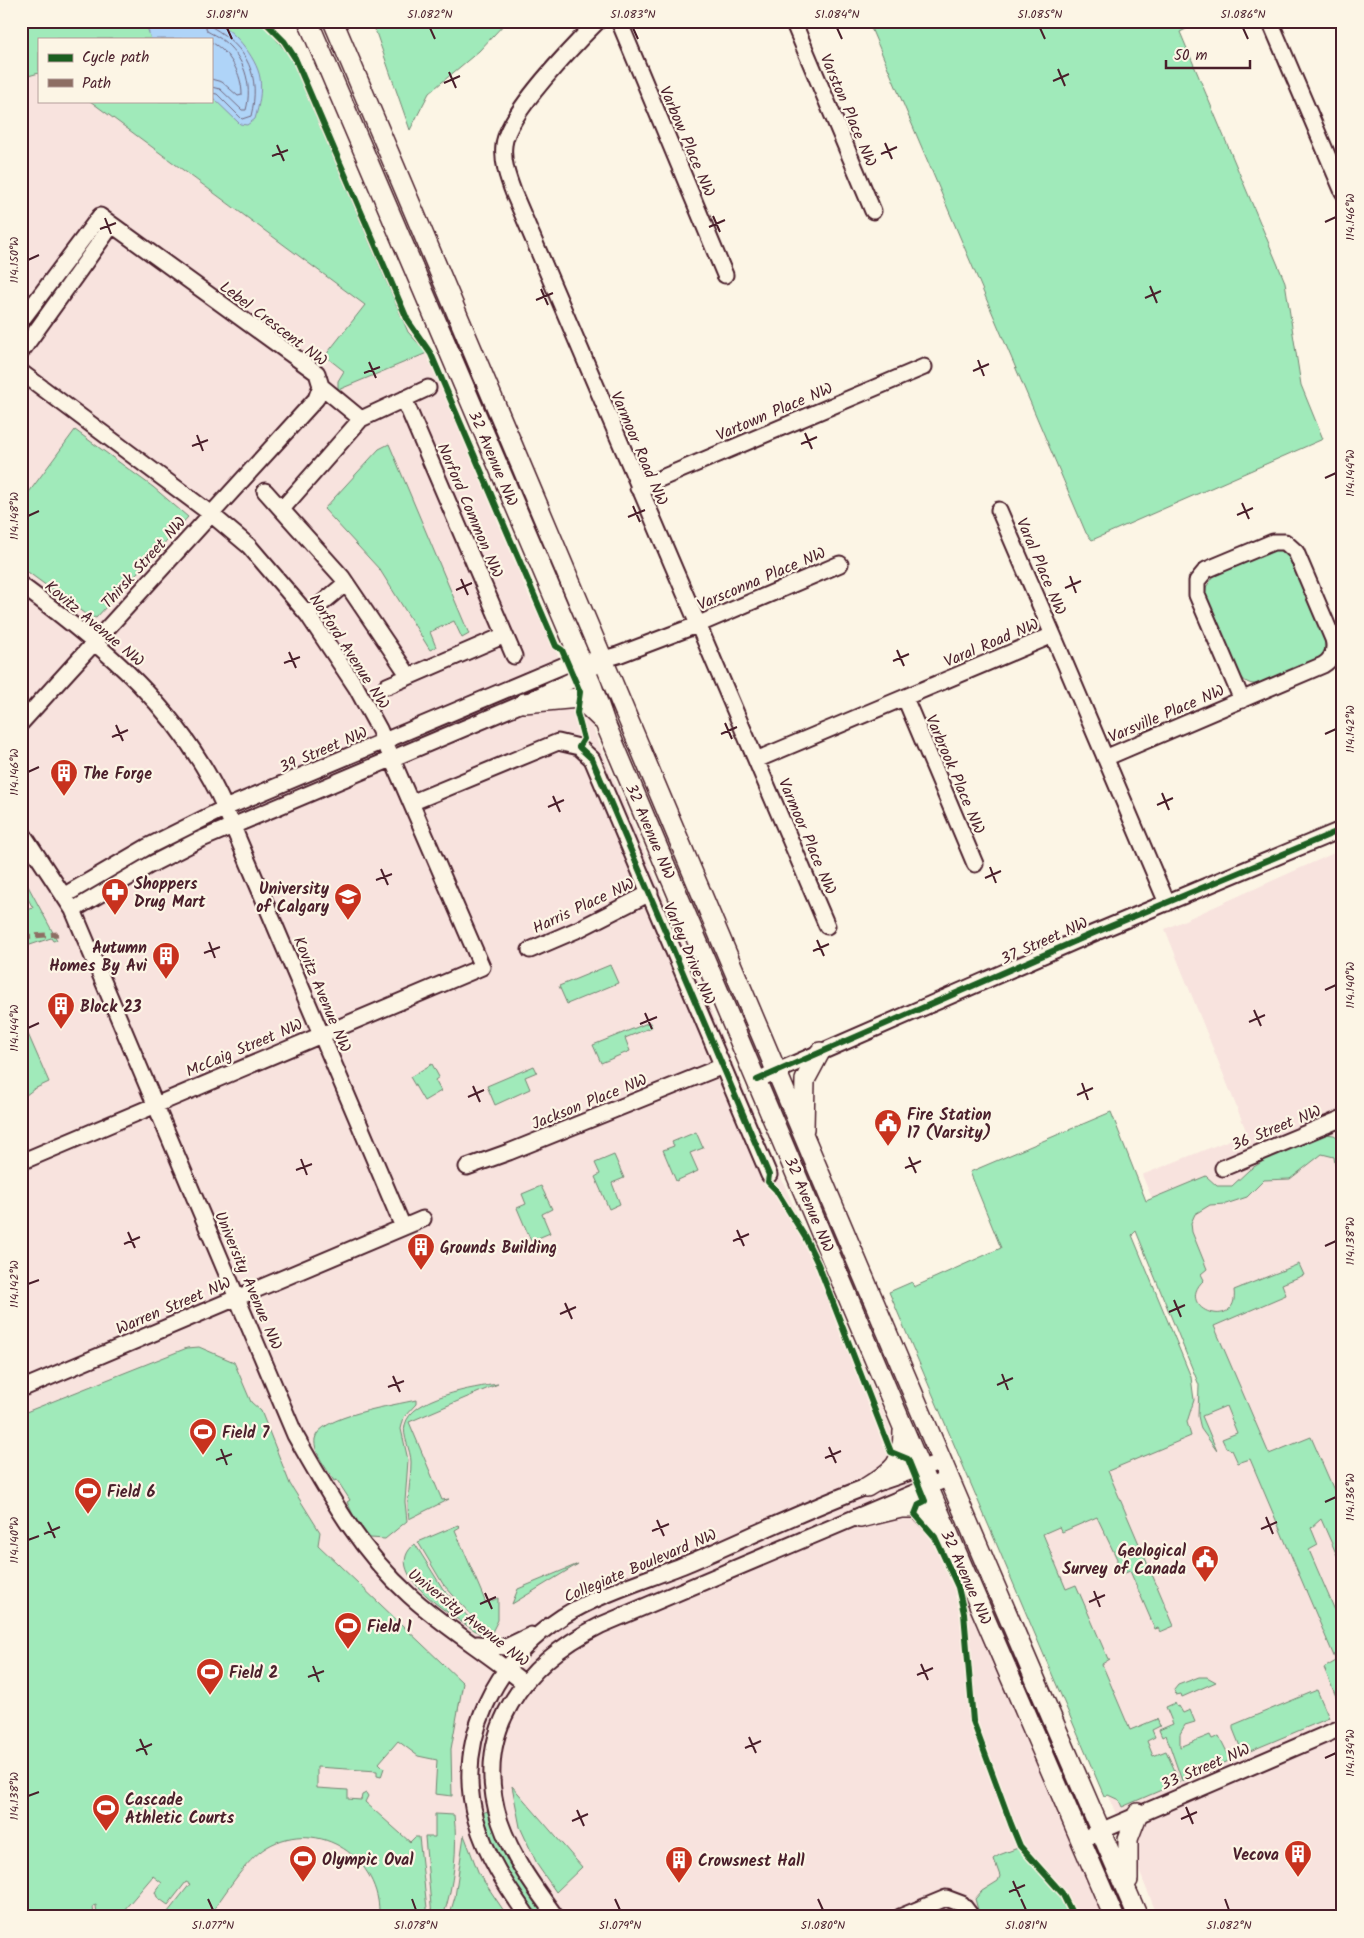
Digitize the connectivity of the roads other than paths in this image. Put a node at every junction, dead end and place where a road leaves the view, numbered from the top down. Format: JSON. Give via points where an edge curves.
{"nodes":[{"id":1,"x":308,"y":21,"type":"edge"},
{"id":2,"x":333,"y":21,"type":"edge"},
{"id":3,"x":598,"y":21,"type":"edge"},
{"id":4,"x":619,"y":21,"type":"edge"},
{"id":5,"x":793,"y":21,"type":"edge"},
{"id":6,"x":1270,"y":21,"type":"edge"},
{"id":7,"x":1343,"y":192,"type":"edge"},
{"id":8,"x":873,"y":211,"type":"dead end"},
{"id":9,"x":106,"y":221,"type":"junction"},
{"id":10,"x":726,"y":275,"type":"dead end"},
{"id":11,"x":21,"y":322,"type":"edge"},
{"id":12,"x":21,"y":352,"type":"edge"},
{"id":13,"x":924,"y":367,"type":"dead end"},
{"id":14,"x":21,"y":372,"type":"edge"},
{"id":15,"x":321,"y":386,"type":"junction"},
{"id":16,"x":428,"y":388,"type":"dead end"},
{"id":17,"x":404,"y":399,"type":"junction"},
{"id":18,"x":362,"y":419,"type":"junction"},
{"id":19,"x":638,"y":488,"type":"junction"},
{"id":20,"x":265,"y":491,"type":"dead end"},
{"id":21,"x":282,"y":509,"type":"junction"},
{"id":22,"x":999,"y":510,"type":"dead end"},
{"id":23,"x":211,"y":514,"type":"junction"},
{"id":24,"x":840,"y":564,"type":"dead end"},
{"id":25,"x":346,"y":583,"type":"junction"},
{"id":26,"x":21,"y":585,"type":"edge"},
{"id":27,"x":308,"y":615,"type":"junction"},
{"id":28,"x":697,"y":625,"type":"junction"},
{"id":29,"x":505,"y":635,"type":"junction"},
{"id":30,"x":1053,"y":635,"type":"junction"},
{"id":31,"x":95,"y":642,"type":"junction"},
{"id":32,"x":514,"y":656,"type":"dead end"},
{"id":33,"x":604,"y":659,"type":"junction"},
{"id":34,"x":583,"y":666,"type":"junction"},
{"id":35,"x":409,"y":676,"type":"junction"},
{"id":36,"x":387,"y":686,"type":"dead end"},
{"id":37,"x":905,"y":698,"type":"junction"},
{"id":38,"x":1242,"y":700,"type":"junction"},
{"id":39,"x":524,"y":703,"type":"junction"},
{"id":40,"x":21,"y":723,"type":"edge"},
{"id":41,"x":604,"y":723,"type":"junction"},
{"id":42,"x":386,"y":742,"type":"junction"},
{"id":43,"x":393,"y":757,"type":"junction"},
{"id":44,"x":1105,"y":758,"type":"junction"},
{"id":45,"x":756,"y":760,"type":"junction"},
{"id":46,"x":413,"y":802,"type":"junction"},
{"id":47,"x":225,"y":808,"type":"junction"},
{"id":48,"x":232,"y":825,"type":"junction"},
{"id":49,"x":1343,"y":829,"type":"edge"},
{"id":50,"x":21,"y":831,"type":"edge"},
{"id":51,"x":976,"y":864,"type":"dead end"},
{"id":52,"x":650,"y":893,"type":"junction"},
{"id":53,"x":65,"y":895,"type":"junction"},
{"id":54,"x":1167,"y":904,"type":"junction"},
{"id":55,"x":73,"y":910,"type":"junction"},
{"id":56,"x":827,"y":926,"type":"dead end"},
{"id":57,"x":530,"y":950,"type":"dead end"},
{"id":58,"x":482,"y":967,"type":"joint"},
{"id":59,"x":321,"y":1034,"type":"junction"},
{"id":60,"x":820,"y":1052,"type":"junction"},
{"id":61,"x":723,"y":1066,"type":"junction"},
{"id":62,"x":776,"y":1071,"type":"junction"},
{"id":63,"x":758,"y":1080,"type":"junction"},
{"id":64,"x":155,"y":1104,"type":"junction"},
{"id":65,"x":1343,"y":1118,"type":"edge"},
{"id":66,"x":804,"y":1140,"type":"junction"},
{"id":67,"x":21,"y":1162,"type":"edge"},
{"id":68,"x":467,"y":1167,"type":"dead end"},
{"id":69,"x":1223,"y":1168,"type":"dead end"},
{"id":70,"x":769,"y":1175,"type":"dead end"},
{"id":71,"x":422,"y":1219,"type":"dead end"},
{"id":72,"x":403,"y":1227,"type":"junction"},
{"id":73,"x":238,"y":1297,"type":"junction"},
{"id":74,"x":23,"y":1385,"type":"edge"},
{"id":75,"x":902,"y":1424,"type":"junction"},
{"id":76,"x":942,"y":1461,"type":"junction"},
{"id":77,"x":921,"y":1469,"type":"junction"},
{"id":78,"x":949,"y":1478,"type":"junction"},
{"id":79,"x":866,"y":1487,"type":"junction"},
{"id":80,"x":928,"y":1487,"type":"junction"},
{"id":81,"x":860,"y":1518,"type":"junction"},
{"id":82,"x":952,"y":1542,"type":"junction"},
{"id":83,"x":552,"y":1624,"type":"junction"},
{"id":84,"x":472,"y":1643,"type":"junction"},
{"id":85,"x":507,"y":1668,"type":"junction"},
{"id":86,"x":524,"y":1683,"type":"junction"},
{"id":87,"x":1343,"y":1727,"type":"edge"},
{"id":88,"x":1138,"y":1813,"type":"junction"},
{"id":89,"x":1102,"y":1830,"type":"junction"},
{"id":90,"x":1082,"y":1838,"type":"junction"},
{"id":91,"x":1130,"y":1897,"type":"junction"},
{"id":92,"x":969,"y":1916,"type":"edge"},
{"id":93,"x":528,"y":1917,"type":"edge"},
{"id":94,"x":556,"y":1917,"type":"edge"},
{"id":95,"x":900,"y":1917,"type":"edge"},
{"id":96,"x":1114,"y":1917,"type":"edge"},
{"id":97,"x":1138,"y":1917,"type":"edge"}],
"edges":[{"from":1,"to":34,"type":"main road","name":"32 Avenue NW"},
{"from":2,"to":33,"type":"main road","name":"32 Avenue NW"},
{"from":3,"to":19,"type":"street","name":"Varmoor Road NW","via":[[516,116],[504,146],[504,162],[514,194]]},
{"from":4,"to":10,"type":"street","name":"Varbow Place NW"},
{"from":5,"to":8,"type":"street","name":"Varston Place NW"},
{"from":6,"to":7,"type":"street"},
{"from":9,"to":11,"type":"street"},
{"from":9,"to":12,"type":"street"},
{"from":9,"to":15,"type":"street","name":"Lebel Crescent NW","via":[[317,373]]},
{"from":13,"to":19,"type":"street","name":"Vartown Place NW"},
{"from":14,"to":23,"type":"street","name":"Norford Avenue NW"},
{"from":15,"to":18,"type":"street"},
{"from":15,"to":23,"type":"street","name":"Lebel Crescent NW","via":[[316,399]]},
{"from":16,"to":17,"type":"street"},
{"from":17,"to":18,"type":"street"},
{"from":17,"to":29,"type":"street","name":"Norford Common NW"},
{"from":18,"to":21,"type":"street"},
{"from":19,"to":28,"type":"street","name":"Varmoor Road NW"},
{"from":20,"to":21,"type":"street"},
{"from":21,"to":25,"type":"street"},
{"from":22,"to":30,"type":"street","name":"Varal Place NW"},
{"from":23,"to":27,"type":"street","name":"Norford Avenue NW","via":[[249,546]]},
{"from":23,"to":31,"type":"street","name":"Thirsk Street NW"},
{"from":24,"to":28,"type":"street","name":"Varsconna Place NW"},
{"from":25,"to":27,"type":"street"},
{"from":25,"to":35,"type":"street"},
{"from":26,"to":31,"type":"street","name":"Kovitz Avenue NW"},
{"from":27,"to":42,"type":"street","name":"Norford Avenue NW","via":[[356,687]]},
{"from":28,"to":33,"type":"street","name":"39 Street NW"},
{"from":28,"to":45,"type":"street","name":"Varmoor Road NW"},
{"from":29,"to":32,"type":"street","name":"Norford Common NW"},
{"from":29,"to":35,"type":"street"},
{"from":30,"to":37,"type":"street","name":"Varal Road NW"},
{"from":30,"to":44,"type":"street","name":"Varal Road NW"},
{"from":31,"to":40,"type":"street","name":"Thirsk Street NW"},
{"from":31,"to":47,"type":"street","name":"Kovitz Avenue NW","via":[[162,707],[196,753]]},
{"from":33,"to":34,"type":"street","name":"39 Street NW"},
{"from":33,"to":62,"type":"main road","name":"32 Avenue NW"},
{"from":34,"to":39,"type":"street","name":"39 Street NW"},
{"from":34,"to":41,"type":"main road","name":"32 Avenue NW"},
{"from":34,"to":42,"type":"street","name":"39 Street NW","via":[[559,667]]},
{"from":35,"to":36,"type":"street"},
{"from":37,"to":45,"type":"street","name":"Varal Road NW"},
{"from":37,"to":51,"type":"street","name":"Varbrook Place NW"},
{"from":38,"to":38,"type":"street","name":"Varsville Place NW","via":[[1323,665],[1332,656],[1333,639],[1296,552],[1285,542],[1273,542],[1206,570],[1197,581],[1197,595]]},
{"from":38,"to":44,"type":"street","name":"Varsville Place NW"},
{"from":39,"to":41,"type":"main road","via":[[579,698]]},
{"from":39,"to":43,"type":"street","name":"39 Street NW"},
{"from":41,"to":63,"type":"main road","name":"32 Avenue NW"},
{"from":42,"to":43,"type":"street","name":"Norford Avenue NW"},
{"from":42,"to":47,"type":"street","name":"39 Street NW"},
{"from":43,"to":46,"type":"street","name":"Norford Avenue NW"},
{"from":43,"to":48,"type":"street","name":"39 Street NW"},
{"from":44,"to":54,"type":"street","name":"Varal Road NW"},
{"from":45,"to":56,"type":"street","name":"Varmoor Place NW"},
{"from":46,"to":52,"type":"street","name":"Varley Drive NW","via":[[558,742],[579,747],[592,759]]},
{"from":46,"to":58,"type":"street","name":"Norford Avenue NW"},
{"from":47,"to":48,"type":"street","name":"Kovitz Avenue NW"},
{"from":47,"to":53,"type":"street","name":"39 Street NW","via":[[147,847]]},
{"from":48,"to":55,"type":"street","name":"39 Street NW","via":[[148,866]]},
{"from":48,"to":59,"type":"street","name":"Kovitz Avenue NW"},
{"from":49,"to":54,"type":"street","name":"37 Street NW"},
{"from":50,"to":53,"type":"street","name":"University Avenue NW"},
{"from":52,"to":57,"type":"street","name":"Harris Place NW"},
{"from":52,"to":61,"type":"street","name":"Varley Drive NW"},
{"from":53,"to":55,"type":"street","name":"University Avenue NW"},
{"from":54,"to":60,"type":"street","name":"37 Street NW"},
{"from":55,"to":64,"type":"street","name":"University Avenue NW"},
{"from":58,"to":59,"type":"street","name":"McCaig Street NW"},
{"from":59,"to":64,"type":"street","name":"McCaig Street NW"},
{"from":59,"to":72,"type":"street","name":"Kovitz Avenue NW"},
{"from":60,"to":62,"type":"street","name":"37 Street NW"},
{"from":60,"to":66,"type":"main road","via":[[804,1080]]},
{"from":61,"to":68,"type":"street","name":"Jackson Place NW"},
{"from":61,"to":70,"type":"street","name":"Varley Drive NW"},
{"from":62,"to":63,"type":"street","name":"37 Street NW"},
{"from":62,"to":66,"type":"main road","name":"32 Avenue NW"},
{"from":63,"to":75,"type":"main road","name":"32 Avenue NW"},
{"from":64,"to":67,"type":"street","name":"McCaig Street NW"},
{"from":64,"to":73,"type":"street","name":"University Avenue NW"},
{"from":65,"to":69,"type":"street","name":"36 Street NW"},
{"from":66,"to":76,"type":"main road","name":"32 Avenue NW"},
{"from":71,"to":72,"type":"street","name":"Warren Street NW"},
{"from":72,"to":73,"type":"street","name":"Warren Street NW"},
{"from":73,"to":74,"type":"street","name":"Warren Street NW"},
{"from":73,"to":84,"type":"street","name":"University Avenue NW","via":[[295,1435],[344,1521],[407,1594]]},
{"from":75,"to":77,"type":"main road","name":"32 Avenue NW"},
{"from":75,"to":79,"type":"main road","via":[[902,1457],[891,1472]]},
{"from":76,"to":77,"type":"street","name":"Collegiate Boulevard NW"},
{"from":76,"to":78,"type":"main road","name":"32 Avenue NW"},
{"from":77,"to":79,"type":"street","name":"Collegiate Boulevard NW"},
{"from":77,"to":80,"type":"main road","name":"32 Avenue NW"},
{"from":78,"to":80,"type":"street"},
{"from":78,"to":89,"type":"main road","name":"32 Avenue NW"},
{"from":79,"to":83,"type":"street","name":"Collegiate Boulevard NW","via":[[603,1597]]},
{"from":80,"to":81,"type":"street"},
{"from":80,"to":82,"type":"main road","name":"32 Avenue NW"},
{"from":81,"to":82,"type":"main road","via":[[901,1508],[916,1508]]},
{"from":81,"to":86,"type":"street","via":[[596,1628],[550,1656]]},
{"from":82,"to":90,"type":"main road","name":"32 Avenue NW"},
{"from":83,"to":84,"type":"street","via":[[509,1646]]},
{"from":83,"to":85,"type":"street","name":"Collegiate Boulevard NW"},
{"from":84,"to":85,"type":"street","name":"University Avenue NW"},
{"from":85,"to":86,"type":"street","name":"University Avenue NW"},
{"from":85,"to":93,"type":"street","name":"Collegiate Boulevard NW","via":[[490,1694],[478,1725],[471,1762],[471,1795],[486,1848]]},
{"from":86,"to":94,"type":"street","via":[[507,1708],[498,1731],[493,1760],[494,1794],[500,1821],[512,1849]]},
{"from":87,"to":88,"type":"street","name":"33 Street NW"},
{"from":88,"to":89,"type":"street","name":"33 Street NW"},
{"from":88,"to":91,"type":"main road","via":[[1126,1853]]},
{"from":89,"to":90,"type":"street","name":"33 Street NW"},
{"from":89,"to":91,"type":"main road","name":"32 Avenue NW"},
{"from":90,"to":96,"type":"main road","name":"32 Avenue NW"},
{"from":91,"to":97,"type":"main road","name":"32 Avenue NW"},
{"from":92,"to":95,"type":"street","via":[[962,1904],[946,1898]]}]}
